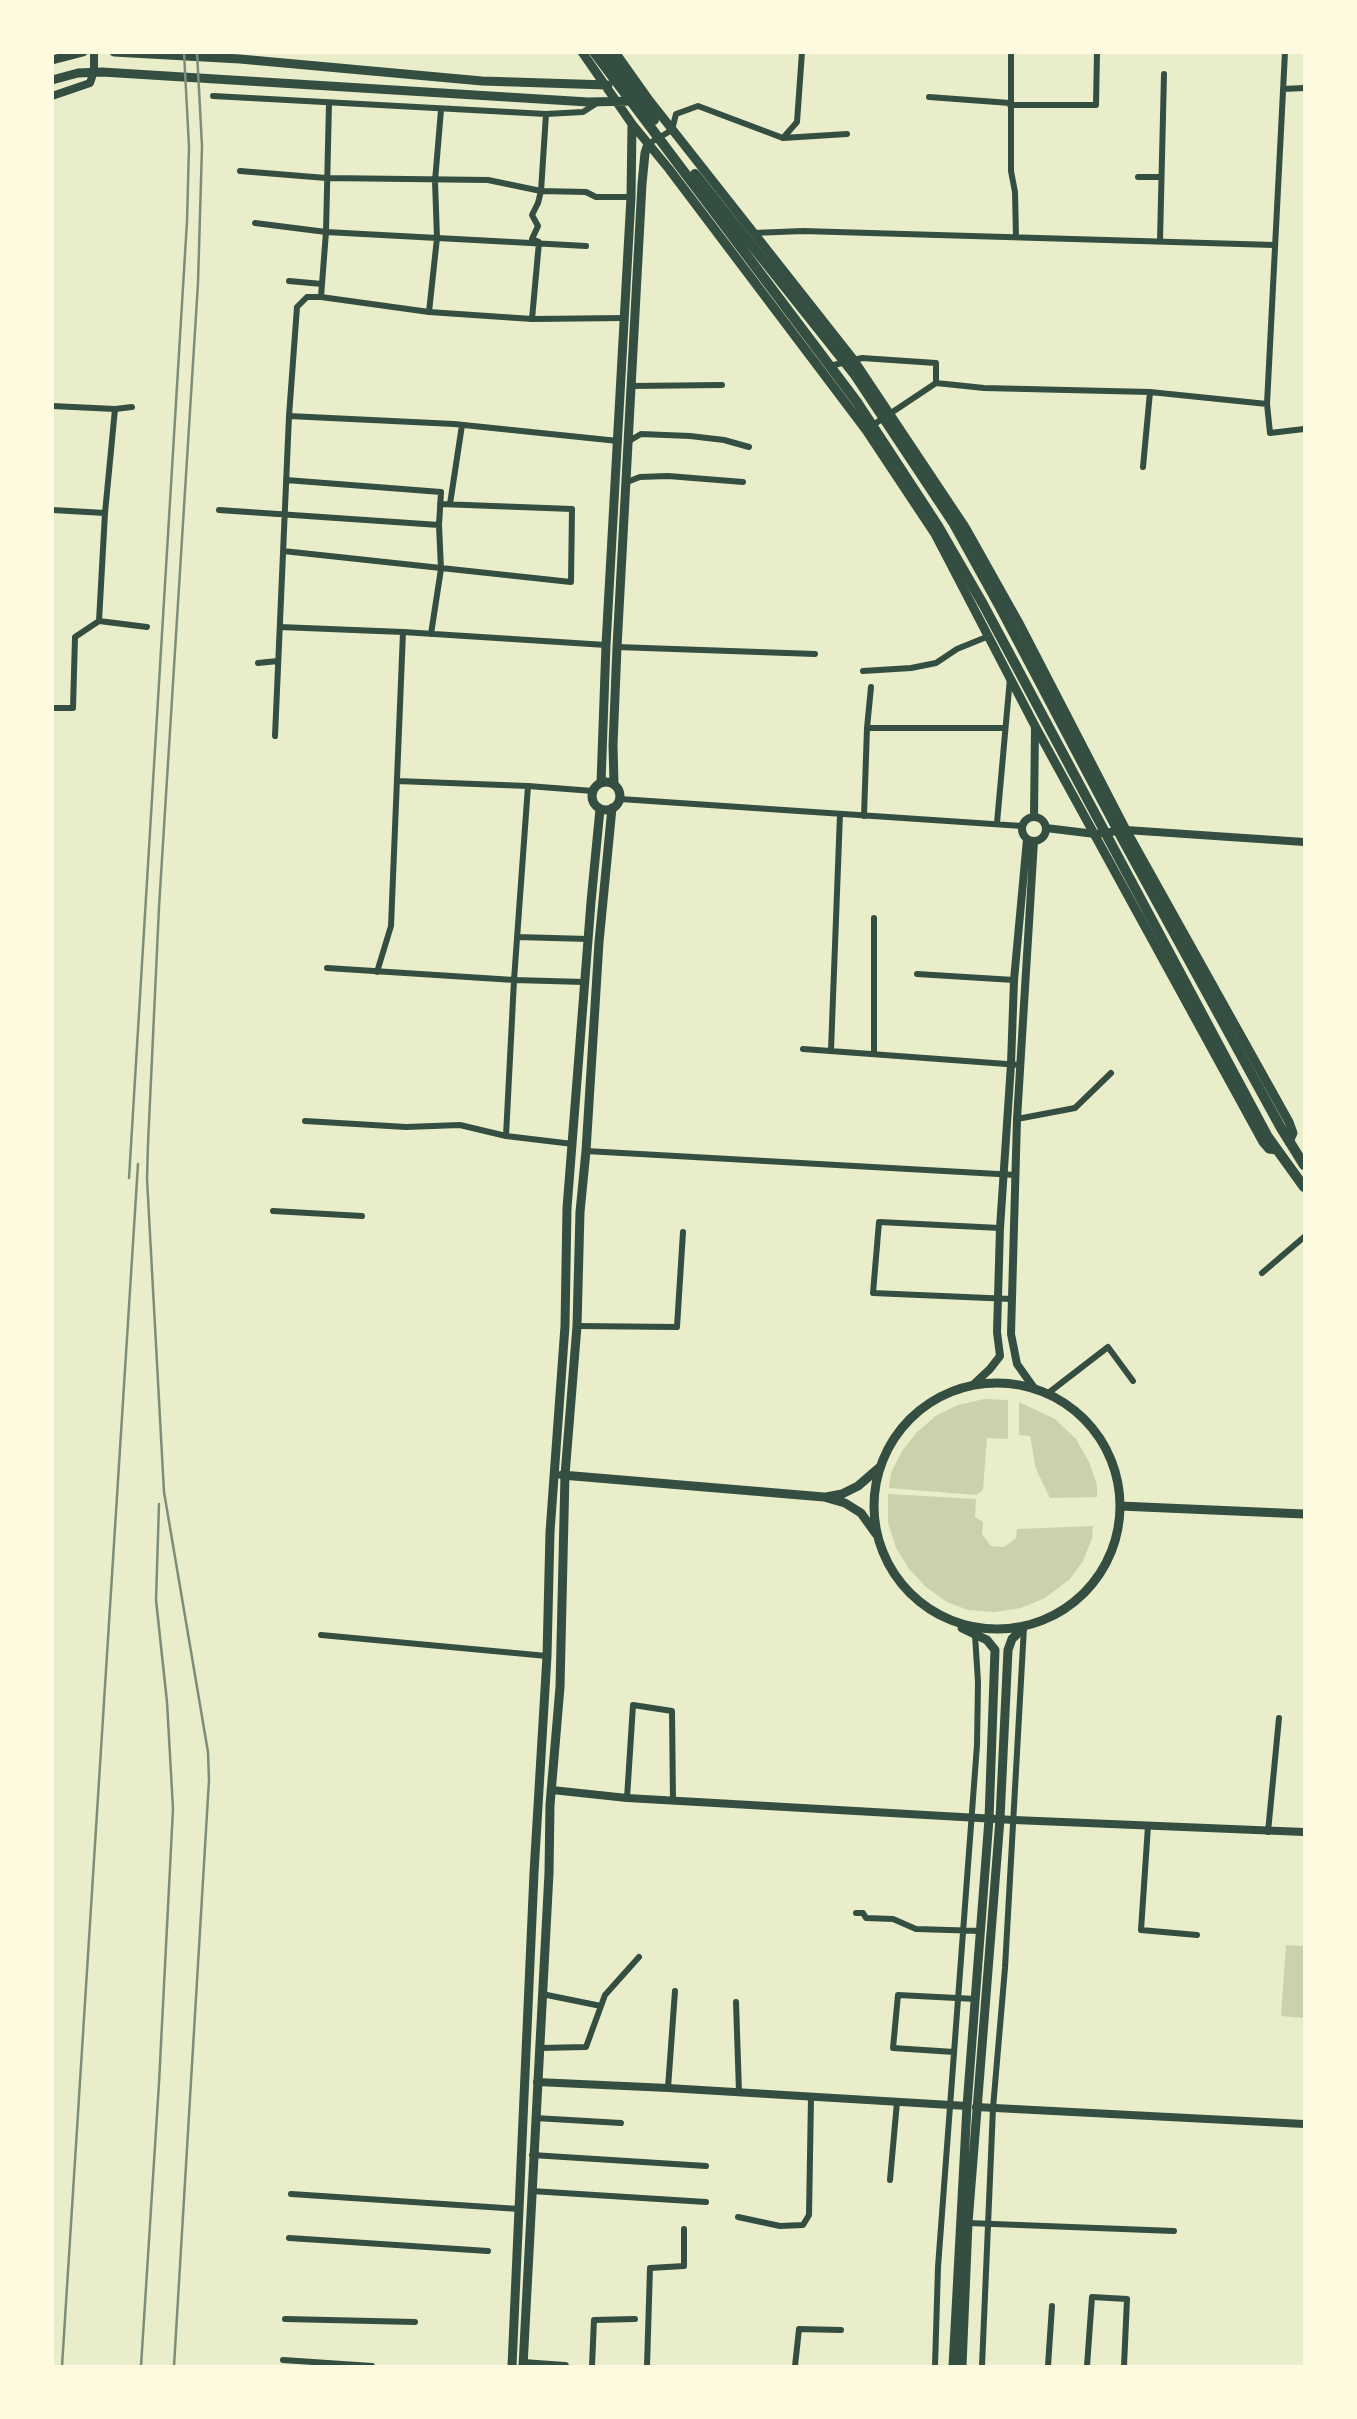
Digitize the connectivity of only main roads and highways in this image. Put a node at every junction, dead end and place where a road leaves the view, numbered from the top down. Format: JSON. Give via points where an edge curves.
{"nodes":[{"id":1,"x":83,"y":52,"type":"edge"},
{"id":2,"x":114,"y":52,"type":"edge"},
{"id":3,"x":582,"y":52,"type":"edge"},
{"id":4,"x":594,"y":52,"type":"edge"},
{"id":5,"x":605,"y":52,"type":"edge"},
{"id":6,"x":615,"y":52,"type":"edge"},
{"id":7,"x":52,"y":60,"type":"edge"},
{"id":8,"x":52,"y":80,"type":"edge"},
{"id":9,"x":604,"y":85,"type":"junction"},
{"id":10,"x":638,"y":86,"type":"junction"},
{"id":11,"x":649,"y":100,"type":"junction"},
{"id":12,"x":616,"y":102,"type":"junction"},
{"id":13,"x":632,"y":124,"type":"junction"},
{"id":14,"x":648,"y":144,"type":"junction"},
{"id":15,"x":601,"y":783,"type":"junction"},
{"id":16,"x":614,"y":785,"type":"junction"},
{"id":17,"x":612,"y":808,"type":"junction"},
{"id":18,"x":600,"y":809,"type":"junction"},
{"id":19,"x":1289,"y":1142,"type":"junction"},
{"id":20,"x":1277,"y":1150,"type":"junction"},
{"id":21,"x":1304,"y":1165,"type":"edge"},
{"id":22,"x":1304,"y":1187,"type":"edge"},
{"id":23,"x":881,"y":1466,"type":"junction"},
{"id":24,"x":553,"y":1474,"type":"junction"},
{"id":25,"x":565,"y":1475,"type":"junction"},
{"id":26,"x":824,"y":1497,"type":"junction"},
{"id":27,"x":1120,"y":1506,"type":"junction"},
{"id":28,"x":1304,"y":1514,"type":"edge"},
{"id":29,"x":879,"y":1538,"type":"junction"},
{"id":30,"x":958,"y":1625,"type":"junction"},
{"id":31,"x":1024,"y":1627,"type":"junction"},
{"id":32,"x":972,"y":2107,"type":"junction"},
{"id":33,"x":523,"y":2365,"type":"edge"},
{"id":34,"x":512,"y":2367,"type":"edge"},
{"id":35,"x":953,"y":2367,"type":"edge"},
{"id":36,"x":962,"y":2367,"type":"edge"}],
"edges":[{"from":1,"to":7,"type":"main road"},
{"from":2,"to":9,"type":"main road"},
{"from":3,"to":9,"type":"main road"},
{"from":4,"to":20,"type":"main road","via":[[857,402],[938,526]]},
{"from":5,"to":19,"type":"main road","via":[[672,146],[855,375],[954,524]]},
{"from":6,"to":10,"type":"main road"},
{"from":8,"to":12,"type":"main road","via":[[102,72],[172,74]]},
{"from":9,"to":10,"type":"main road"},
{"from":9,"to":12,"type":"main road"},
{"from":10,"to":11,"type":"main road"},
{"from":11,"to":12,"type":"main road"},
{"from":11,"to":19,"type":"main road","via":[[853,359],[965,527],[1126,830],[1289,1122],[1293,1133]]},
{"from":12,"to":13,"type":"main road"},
{"from":13,"to":14,"type":"main road"},
{"from":13,"to":15,"type":"main road"},
{"from":14,"to":16,"type":"main road","via":[[643,163],[617,647]]},
{"from":14,"to":20,"type":"main road","via":[[866,430],[935,534],[1262,1142]]},
{"from":15,"to":16,"type":"main road"},
{"from":15,"to":18,"type":"main road","via":[[592,799]]},
{"from":16,"to":17,"type":"main road","via":[[620,799]]},
{"from":17,"to":18,"type":"main road"},
{"from":17,"to":25,"type":"main road","via":[[599,942]]},
{"from":18,"to":24,"type":"main road","via":[[567,1208],[565,1326]]},
{"from":19,"to":21,"type":"main road"},
{"from":20,"to":22,"type":"main road"},
{"from":23,"to":26,"type":"main road","via":[[858,1486]]},
{"from":23,"to":27,"type":"main road","via":[[902,1429],[950,1390],[1015,1383],[1065,1403],[1080,1416],[1105,1448]]},
{"from":23,"to":29,"type":"main road","via":[[875,1498]]},
{"from":24,"to":25,"type":"main road"},
{"from":24,"to":34,"type":"main road"},
{"from":25,"to":26,"type":"main road"},
{"from":25,"to":33,"type":"main road","via":[[561,1667]]},
{"from":26,"to":29,"type":"main road","via":[[861,1513]]},
{"from":27,"to":28,"type":"main road"},
{"from":27,"to":31,"type":"main road","via":[[1113,1547],[1093,1583],[1062,1611]]},
{"from":29,"to":30,"type":"main road","via":[[905,1587],[927,1608]]},
{"from":30,"to":31,"type":"main road","via":[[994,1630]]},
{"from":30,"to":32,"type":"main road","via":[[987,1640],[995,1650]]},
{"from":31,"to":32,"type":"main road","via":[[1008,1650],[1000,1819]]},
{"from":32,"to":35,"type":"main road"},
{"from":32,"to":36,"type":"main road"}]}
